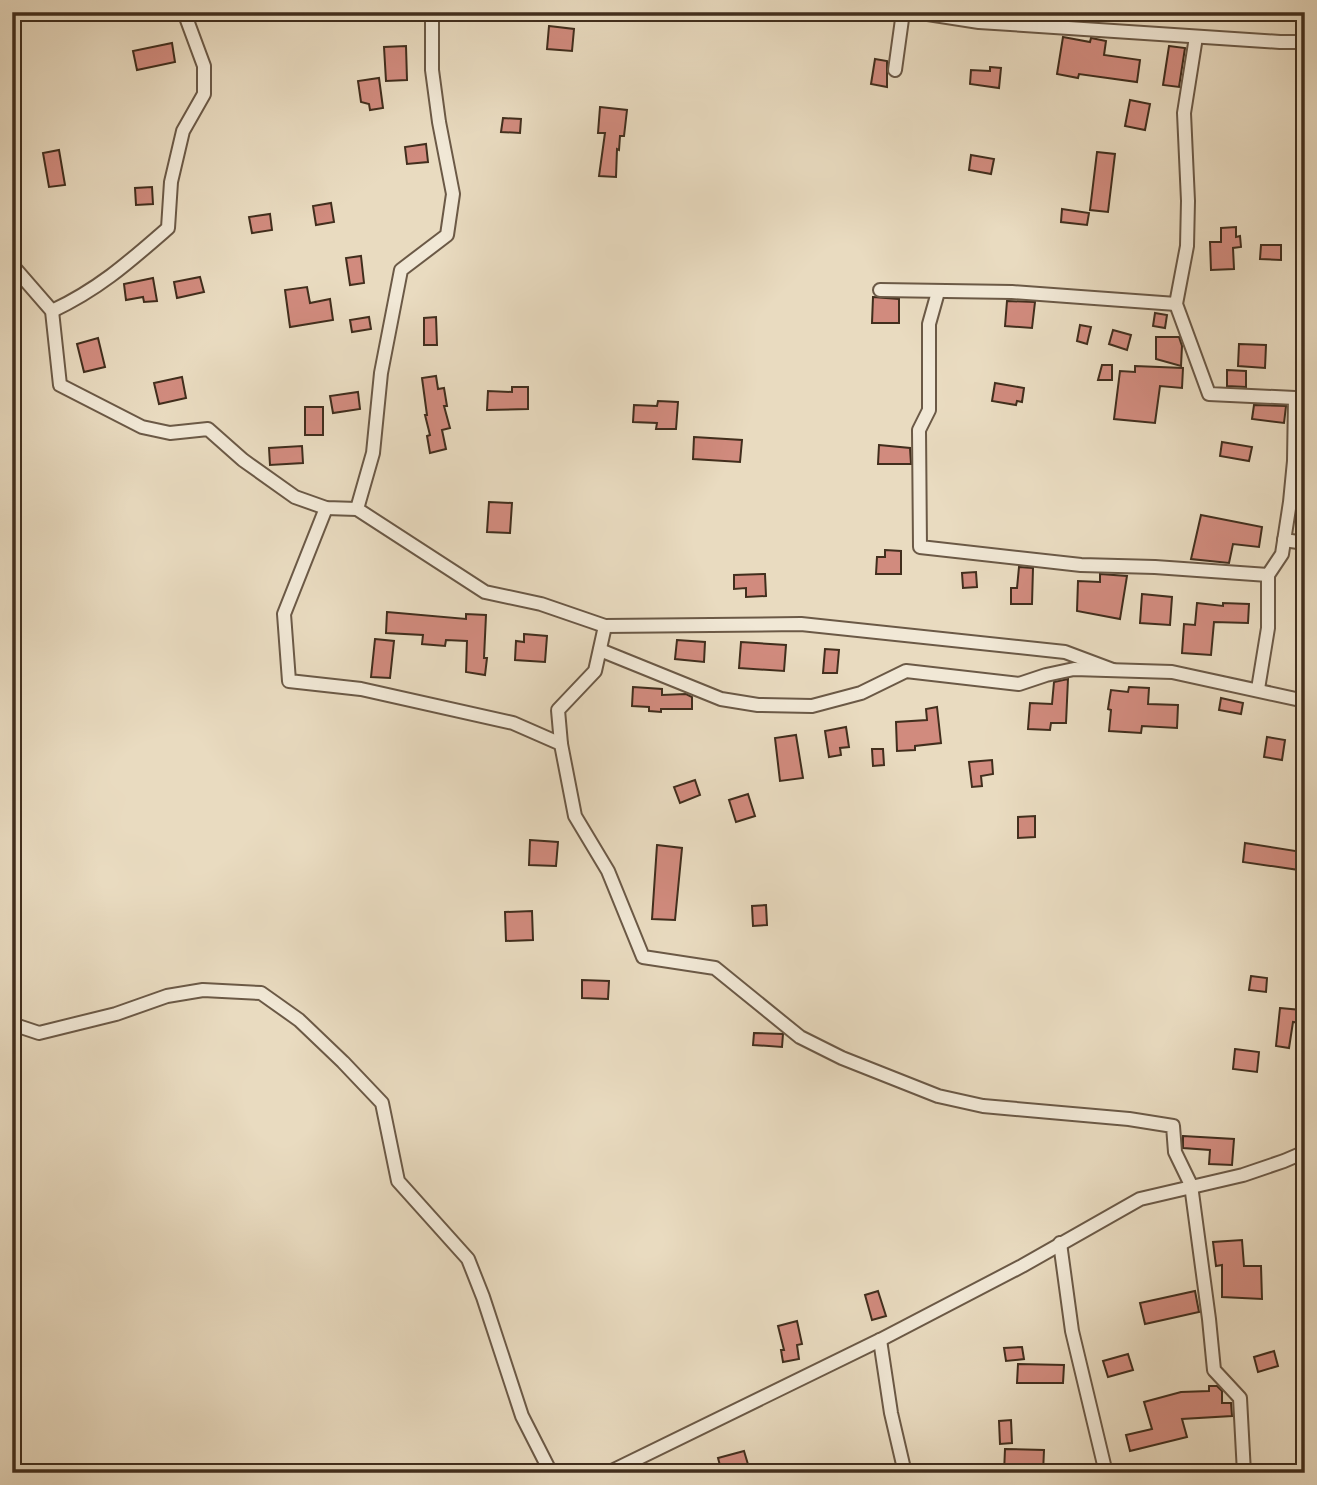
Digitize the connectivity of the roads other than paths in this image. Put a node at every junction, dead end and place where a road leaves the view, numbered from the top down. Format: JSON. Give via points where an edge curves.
{"nodes":[{"id":1,"x":184,"y":12,"type":"edge"},
{"id":2,"x":432,"y":12,"type":"edge"},
{"id":3,"x":903,"y":12,"type":"edge"},
{"id":4,"x":915,"y":12,"type":"edge"},
{"id":5,"x":1196,"y":37,"type":"junction"},
{"id":6,"x":1305,"y":41,"type":"edge"},
{"id":7,"x":895,"y":70,"type":"dead end"},
{"id":8,"x":12,"y":265,"type":"edge"},
{"id":9,"x":880,"y":290,"type":"dead end"},
{"id":10,"x":938,"y":292,"type":"junction"},
{"id":11,"x":1176,"y":304,"type":"junction"},
{"id":12,"x":52,"y":311,"type":"junction"},
{"id":13,"x":326,"y":508,"type":"junction"},
{"id":14,"x":356,"y":509,"type":"junction"},
{"id":15,"x":1284,"y":540,"type":"junction"},
{"id":16,"x":1305,"y":543,"type":"edge"},
{"id":17,"x":1268,"y":575,"type":"junction"},
{"id":18,"x":605,"y":626,"type":"junction"},
{"id":19,"x":600,"y":650,"type":"junction"},
{"id":20,"x":1113,"y":670,"type":"junction"},
{"id":21,"x":1258,"y":690,"type":"junction"},
{"id":22,"x":1305,"y":701,"type":"edge"},
{"id":23,"x":561,"y":744,"type":"junction"},
{"id":24,"x":12,"y":1024,"type":"edge"},
{"id":25,"x":1305,"y":1152,"type":"edge"},
{"id":26,"x":1284,"y":1161,"type":"junction"},
{"id":27,"x":1305,"y":1166,"type":"edge"},
{"id":28,"x":1191,"y":1185,"type":"junction"},
{"id":29,"x":1060,"y":1243,"type":"junction"},
{"id":30,"x":880,"y":1340,"type":"junction"},
{"id":31,"x":551,"y":1473,"type":"edge"},
{"id":32,"x":608,"y":1473,"type":"edge"},
{"id":33,"x":905,"y":1473,"type":"edge"},
{"id":34,"x":1106,"y":1473,"type":"edge"},
{"id":35,"x":1244,"y":1473,"type":"edge"}],
"edges":[{"from":1,"to":12,"type":"street","via":[[204,66],[204,94],[183,131],[171,182],[168,228],[83,297]]},
{"from":2,"to":14,"type":"street","via":[[432,70],[453,194],[449,222],[447,235],[401,270],[373,453]]},
{"from":3,"to":7,"type":"street"},
{"from":4,"to":5,"type":"street","via":[[979,23]]},
{"from":5,"to":6,"type":"street"},
{"from":5,"to":11,"type":"street","via":[[1184,113],[1187,246]]},
{"from":8,"to":12,"type":"street"},
{"from":9,"to":10,"type":"street"},
{"from":10,"to":11,"type":"street","via":[[1012,292]]},
{"from":10,"to":17,"type":"street","via":[[929,324],[929,410],[919,430],[920,547],[1081,565]]},
{"from":11,"to":15,"type":"street","via":[[1209,394],[1295,398],[1294,461]]},
{"from":12,"to":13,"type":"street","via":[[60,385],[142,427],[170,433],[208,429],[295,497]]},
{"from":13,"to":14,"type":"street"},
{"from":13,"to":23,"type":"street","via":[[284,614],[289,681],[361,689],[513,723]]},
{"from":14,"to":18,"type":"street","via":[[485,592],[541,604]]},
{"from":15,"to":16,"type":"street"},
{"from":15,"to":17,"type":"street","via":[[1282,554]]},
{"from":17,"to":21,"type":"street","via":[[1268,628]]},
{"from":18,"to":19,"type":"street"},
{"from":18,"to":20,"type":"street","via":[[801,624],[1065,652]]},
{"from":19,"to":20,"type":"street","via":[[721,699],[758,705],[812,706],[861,694],[906,671],[1019,684],[1074,669]]},
{"from":19,"to":23,"type":"street","via":[[595,671],[558,710]]},
{"from":20,"to":21,"type":"street","via":[[1172,672]]},
{"from":21,"to":22,"type":"street"},
{"from":23,"to":28,"type":"street","via":[[575,816],[608,871],[643,957],[715,968],[800,1037],[938,1097],[1173,1126],[1175,1152]]},
{"from":24,"to":31,"type":"street","via":[[39,1033],[203,990],[261,993],[299,1020],[382,1103],[398,1181],[468,1259],[522,1416]]},
{"from":25,"to":26,"type":"street"},
{"from":26,"to":27,"type":"street"},
{"from":26,"to":28,"type":"street"},
{"from":28,"to":29,"type":"street","via":[[1140,1199]]},
{"from":28,"to":35,"type":"street","via":[[1213,1370],[1240,1398]]},
{"from":29,"to":30,"type":"street"},
{"from":29,"to":34,"type":"street","via":[[1072,1331]]},
{"from":30,"to":32,"type":"street"},
{"from":30,"to":33,"type":"street"}]}
